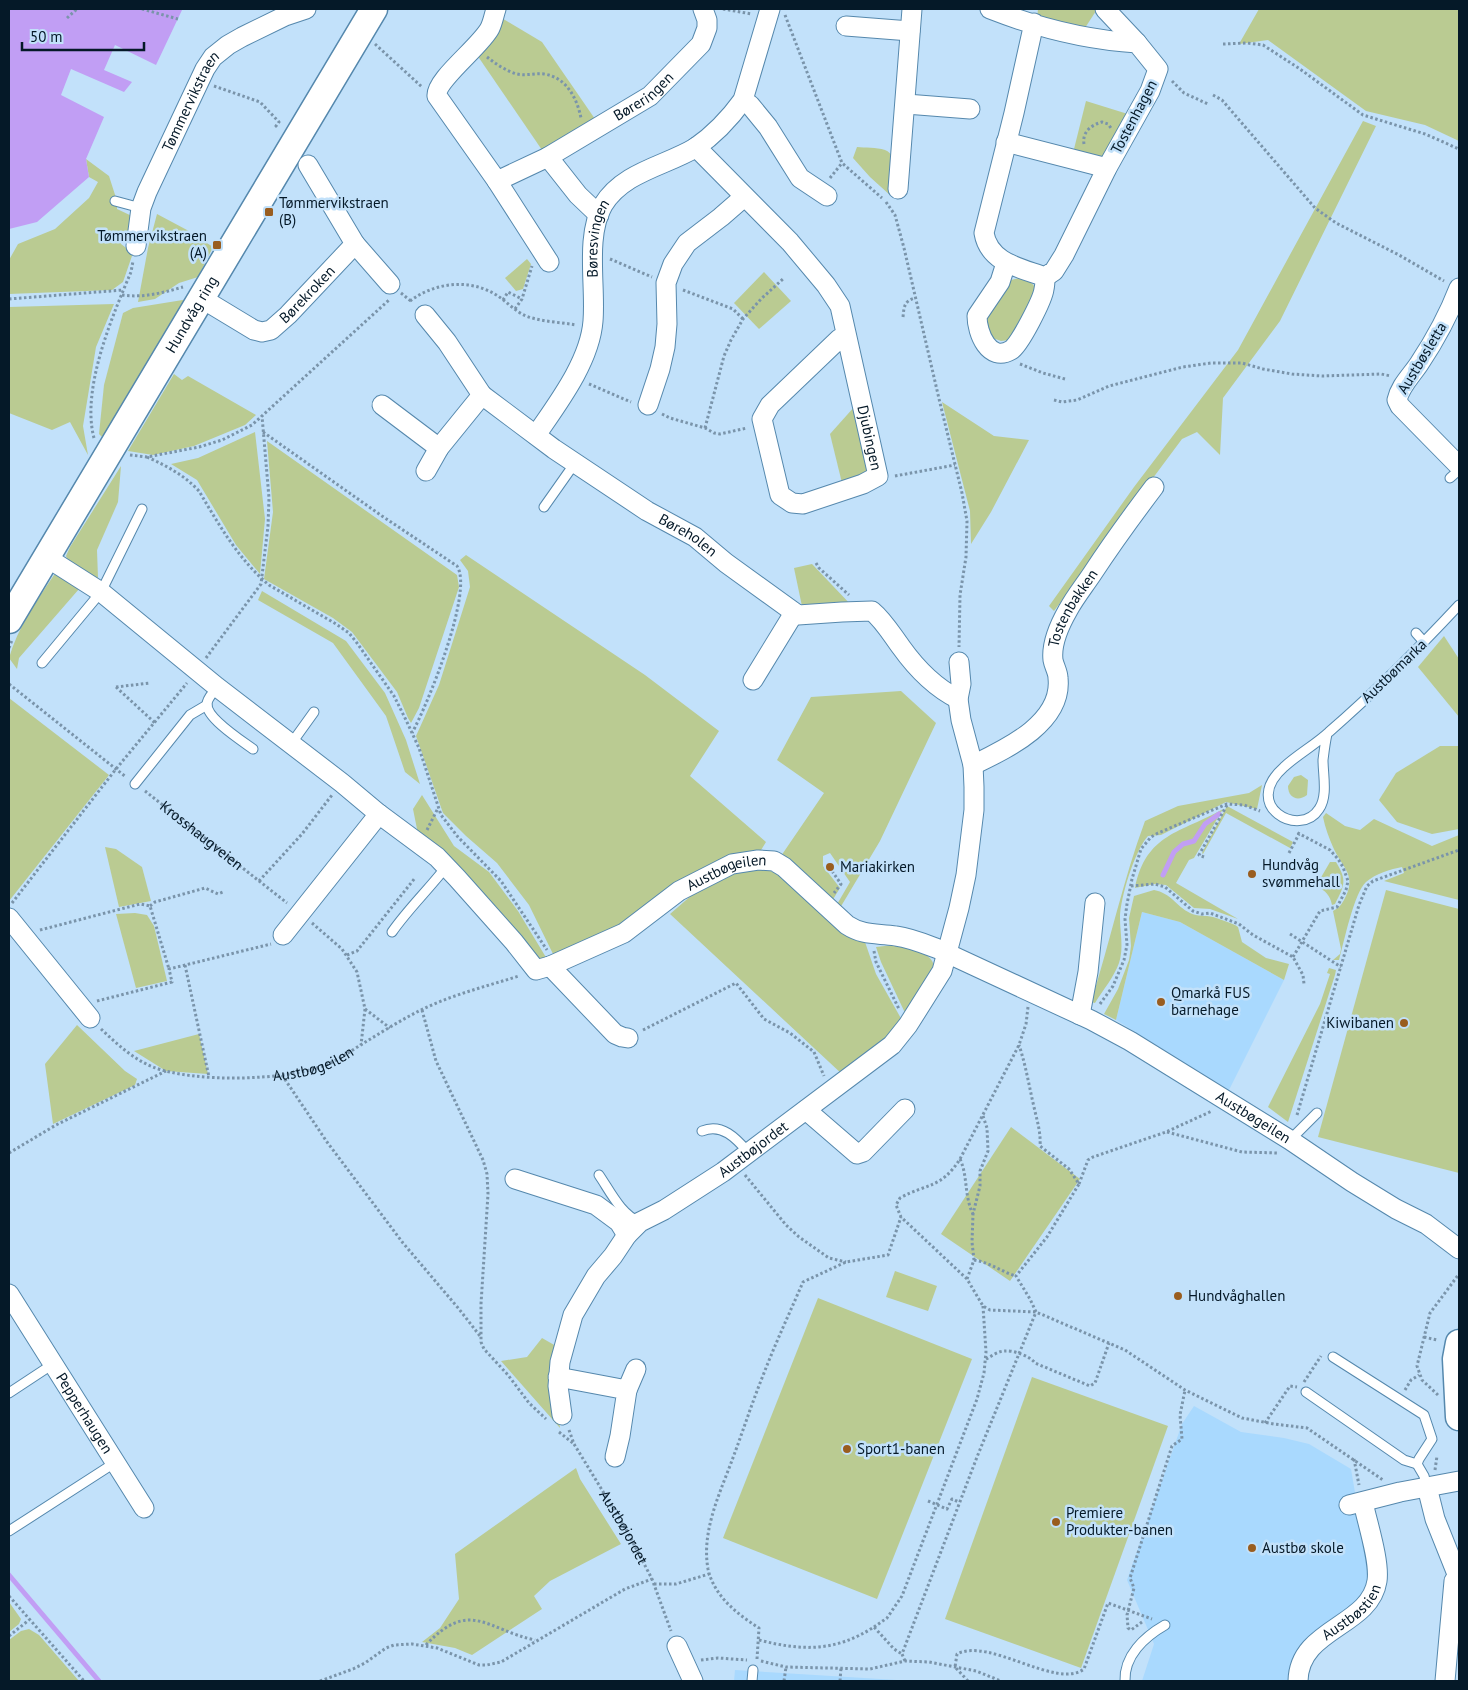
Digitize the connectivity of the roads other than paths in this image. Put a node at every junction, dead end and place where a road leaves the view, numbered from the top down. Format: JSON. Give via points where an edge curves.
{"nodes":[{"id":1,"x":306,"y":9,"type":"edge"},
{"id":2,"x":374,"y":9,"type":"edge"},
{"id":3,"x":496,"y":9,"type":"edge"},
{"id":4,"x":703,"y":9,"type":"edge"},
{"id":5,"x":912,"y":9,"type":"edge"},
{"id":6,"x":990,"y":9,"type":"edge"},
{"id":7,"x":1105,"y":9,"type":"edge"},
{"id":8,"x":774,"y":13,"type":"edge"},
{"id":9,"x":1034,"y":24,"type":"junction"},
{"id":10,"x":846,"y":26,"type":"dead end"},
{"id":11,"x":910,"y":31,"type":"junction"},
{"id":12,"x":1137,"y":43,"type":"junction"},
{"id":13,"x":743,"y":100,"type":"junction"},
{"id":14,"x":906,"y":104,"type":"junction"},
{"id":15,"x":970,"y":109,"type":"dead end"},
{"id":16,"x":1006,"y":142,"type":"junction"},
{"id":17,"x":696,"y":148,"type":"junction"},
{"id":18,"x":548,"y":157,"type":"junction"},
{"id":19,"x":308,"y":165,"type":"dead end"},
{"id":20,"x":1107,"y":168,"type":"junction"},
{"id":21,"x":497,"y":181,"type":"junction"},
{"id":22,"x":898,"y":190,"type":"dead end"},
{"id":23,"x":744,"y":196,"type":"junction"},
{"id":24,"x":827,"y":196,"type":"dead end"},
{"id":25,"x":115,"y":201,"type":"dead end"},
{"id":26,"x":141,"y":208,"type":"junction"},
{"id":27,"x":599,"y":215,"type":"junction"},
{"id":28,"x":356,"y":244,"type":"junction"},
{"id":29,"x":136,"y":246,"type":"road end"},
{"id":30,"x":546,"y":257,"type":"road end"},
{"id":31,"x":1006,"y":263,"type":"junction"},
{"id":32,"x":1045,"y":277,"type":"junction"},
{"id":33,"x":394,"y":287,"type":"road end"},
{"id":34,"x":1458,"y":291,"type":"edge"},
{"id":35,"x":194,"y":292,"type":"junction"},
{"id":36,"x":425,"y":315,"type":"road end"},
{"id":37,"x":846,"y":335,"type":"junction"},
{"id":38,"x":482,"y":395,"type":"junction"},
{"id":39,"x":648,"y":405,"type":"road end"},
{"id":40,"x":382,"y":406,"type":"dead end"},
{"id":41,"x":536,"y":435,"type":"junction"},
{"id":42,"x":439,"y":448,"type":"junction"},
{"id":43,"x":575,"y":463,"type":"junction"},
{"id":44,"x":1456,"y":465,"type":"edge"},
{"id":45,"x":426,"y":471,"type":"dead end"},
{"id":46,"x":1154,"y":487,"type":"dead end"},
{"id":47,"x":544,"y":507,"type":"dead end"},
{"id":48,"x":142,"y":508,"type":"dead end"},
{"id":49,"x":46,"y":558,"type":"junction"},
{"id":50,"x":101,"y":592,"type":"junction"},
{"id":51,"x":1459,"y":605,"type":"edge"},
{"id":52,"x":794,"y":613,"type":"junction"},
{"id":53,"x":9,"y":620,"type":"edge"},
{"id":54,"x":1416,"y":633,"type":"dead end"},
{"id":55,"x":1424,"y":642,"type":"junction"},
{"id":56,"x":959,"y":662,"type":"road end"},
{"id":57,"x":42,"y":663,"type":"dead end"},
{"id":58,"x":753,"y":680,"type":"dead end"},
{"id":59,"x":217,"y":687,"type":"junction"},
{"id":60,"x":958,"y":699,"type":"junction"},
{"id":61,"x":207,"y":704,"type":"junction"},
{"id":62,"x":314,"y":712,"type":"dead end"},
{"id":63,"x":1327,"y":734,"type":"junction"},
{"id":64,"x":291,"y":744,"type":"junction"},
{"id":65,"x":253,"y":749,"type":"dead end"},
{"id":66,"x":973,"y":765,"type":"junction"},
{"id":67,"x":135,"y":784,"type":"road end"},
{"id":68,"x":379,"y":814,"type":"junction"},
{"id":69,"x":446,"y":867,"type":"junction"},
{"id":70,"x":1094,"y":903,"type":"dead end"},
{"id":71,"x":9,"y":918,"type":"edge"},
{"id":72,"x":392,"y":932,"type":"dead end"},
{"id":73,"x":283,"y":934,"type":"road end"},
{"id":74,"x":947,"y":954,"type":"junction"},
{"id":75,"x":547,"y":967,"type":"junction"},
{"id":76,"x":87,"y":1015,"type":"road end"},
{"id":77,"x":1086,"y":1017,"type":"junction"},
{"id":78,"x":628,"y":1038,"type":"road end"},
{"id":79,"x":905,"y":1109,"type":"dead end"},
{"id":80,"x":806,"y":1110,"type":"junction"},
{"id":81,"x":1317,"y":1112,"type":"dead end"},
{"id":82,"x":702,"y":1131,"type":"dead end"},
{"id":83,"x":1284,"y":1146,"type":"junction"},
{"id":84,"x":742,"y":1158,"type":"junction"},
{"id":85,"x":599,"y":1175,"type":"dead end"},
{"id":86,"x":515,"y":1178,"type":"dead end"},
{"id":87,"x":640,"y":1222,"type":"junction"},
{"id":88,"x":1426,"y":1224,"type":"junction"},
{"id":89,"x":1459,"y":1232,"type":"edge"},
{"id":90,"x":627,"y":1235,"type":"junction"},
{"id":91,"x":1459,"y":1249,"type":"edge"},
{"id":92,"x":9,"y":1294,"type":"edge"},
{"id":93,"x":1448,"y":1341,"type":"edge"},
{"id":94,"x":1333,"y":1357,"type":"road end"},
{"id":95,"x":54,"y":1364,"type":"junction"},
{"id":96,"x":636,"y":1369,"type":"dead end"},
{"id":97,"x":558,"y":1377,"type":"junction"},
{"id":98,"x":627,"y":1390,"type":"junction"},
{"id":99,"x":1306,"y":1392,"type":"dead end"},
{"id":100,"x":9,"y":1393,"type":"edge"},
{"id":101,"x":1451,"y":1408,"type":"edge"},
{"id":102,"x":555,"y":1421,"type":"road end"},
{"id":103,"x":615,"y":1457,"type":"dead end"},
{"id":104,"x":116,"y":1462,"type":"junction"},
{"id":105,"x":1418,"y":1464,"type":"junction"},
{"id":106,"x":1459,"y":1481,"type":"edge"},
{"id":107,"x":1427,"y":1487,"type":"junction"},
{"id":108,"x":144,"y":1508,"type":"dead end"},
{"id":109,"x":9,"y":1531,"type":"edge"},
{"id":110,"x":1458,"y":1578,"type":"edge"},
{"id":111,"x":1165,"y":1625,"type":"dead end"},
{"id":112,"x":677,"y":1646,"type":"road end"},
{"id":113,"x":753,"y":1670,"type":"road end"},
{"id":114,"x":690,"y":1673,"type":"edge"},
{"id":115,"x":752,"y":1681,"type":"edge"},
{"id":116,"x":1125,"y":1681,"type":"edge"},
{"id":117,"x":1298,"y":1681,"type":"edge"},
{"id":118,"x":1445,"y":1681,"type":"edge"}],
"edges":[{"from":1,"to":26,"type":"street","name":"Tømmervikstraen","via":[[228,45],[209,62]]},
{"from":2,"to":35,"type":"main road","name":"Hundvåg ring"},
{"from":3,"to":21,"type":"street","via":[[490,28],[437,91]]},
{"from":4,"to":18,"type":"street","name":"Børeringen","via":[[707,28],[701,44],[650,96]]},
{"from":5,"to":11,"type":"street"},
{"from":6,"to":9,"type":"street"},
{"from":7,"to":12,"type":"street","name":"Tostenhagen"},
{"from":8,"to":13,"type":"street","name":"Børesvingen"},
{"from":9,"to":12,"type":"street","via":[[1116,42]]},
{"from":9,"to":16,"type":"street"},
{"from":10,"to":11,"type":"street"},
{"from":11,"to":14,"type":"street"},
{"from":12,"to":20,"type":"street","name":"Tostenhagen","via":[[1158,69],[1150,91]]},
{"from":13,"to":17,"type":"street","name":"Børesvingen","via":[[724,123]]},
{"from":13,"to":24,"type":"street","via":[[768,127],[800,178]]},
{"from":14,"to":15,"type":"street"},
{"from":14,"to":22,"type":"street"},
{"from":16,"to":20,"type":"street","name":"Tostenhagen"},
{"from":16,"to":31,"type":"street","via":[[984,233],[989,247]]},
{"from":17,"to":23,"type":"street","name":"Djubingen"},
{"from":17,"to":27,"type":"street","name":"Børesvingen","via":[[633,178],[612,193]]},
{"from":18,"to":21,"type":"street","name":"Børeringen"},
{"from":18,"to":27,"type":"street","via":[[578,195]]},
{"from":19,"to":28,"type":"street"},
{"from":20,"to":32,"type":"street","name":"Tostenhagen","via":[[1064,255],[1054,271]]},
{"from":21,"to":30,"type":"street"},
{"from":23,"to":37,"type":"street","name":"Djubingen","via":[[775,225],[826,285],[840,306]]},
{"from":23,"to":39,"type":"street","via":[[688,243],[673,264],[666,283],[665,347]]},
{"from":25,"to":26,"type":"lane"},
{"from":26,"to":29,"type":"street","name":"Tømmervikstraen"},
{"from":27,"to":41,"type":"street","name":"Børesvingen","via":[[592,253],[592,327],[573,376]]},
{"from":28,"to":33,"type":"street"},
{"from":28,"to":35,"type":"street","name":"Børekroken","via":[[271,330],[258,332]]},
{"from":31,"to":32,"type":"street"},
{"from":31,"to":32,"type":"street","name":"Tostenhagen","via":[[1000,282],[978,316],[979,330],[987,347],[994,352],[1012,350],[1044,290]]},
{"from":34,"to":44,"type":"street","name":"Austbøsletta","via":[[1437,335],[1397,400]]},
{"from":35,"to":49,"type":"main road","name":"Hundvåg ring"},
{"from":36,"to":38,"type":"street","name":"Børeholen"},
{"from":37,"to":37,"type":"street","name":"Djubingen","via":[[878,476],[864,484],[803,504],[792,503],[780,495],[762,425],[763,414]]},
{"from":38,"to":41,"type":"street","name":"Børeholen"},
{"from":38,"to":42,"type":"street"},
{"from":40,"to":42,"type":"street"},
{"from":41,"to":43,"type":"street","name":"Børeholen"},
{"from":42,"to":45,"type":"street"},
{"from":43,"to":47,"type":"lane"},
{"from":43,"to":52,"type":"street","name":"Børeholen","via":[[646,510],[695,537]]},
{"from":46,"to":66,"type":"street","name":"Tostenbakken","via":[[1068,609],[1052,650],[1058,695],[1049,713],[1030,732]]},
{"from":48,"to":50,"type":"lane"},
{"from":49,"to":50,"type":"street"},
{"from":49,"to":53,"type":"main road","name":"Hundvåg ring"},
{"from":50,"to":57,"type":"lane"},
{"from":50,"to":59,"type":"street"},
{"from":51,"to":55,"type":"lane","name":"Austbømarka"},
{"from":52,"to":58,"type":"street"},
{"from":52,"to":60,"type":"street","via":[[806,616],[872,611],[909,658],[933,682]]},
{"from":54,"to":55,"type":"lane"},
{"from":55,"to":63,"type":"lane","name":"Austbømarka"},
{"from":56,"to":60,"type":"street","via":[[961,684]]},
{"from":59,"to":61,"type":"lane"},
{"from":59,"to":64,"type":"street"},
{"from":60,"to":66,"type":"street"},
{"from":61,"to":65,"type":"lane","via":[[211,714]]},
{"from":61,"to":67,"type":"lane","via":[[190,715]]},
{"from":62,"to":64,"type":"lane"},
{"from":63,"to":63,"type":"lane","name":"Austbømarka","via":[[1296,756],[1273,778],[1269,802],[1281,818],[1301,820],[1311,817],[1319,809],[1324,797],[1323,760]]},
{"from":64,"to":68,"type":"street"},
{"from":66,"to":74,"type":"street","via":[[974,810],[966,875]]},
{"from":68,"to":69,"type":"street"},
{"from":68,"to":73,"type":"street"},
{"from":69,"to":72,"type":"lane"},
{"from":69,"to":75,"type":"street","via":[[514,942]]},
{"from":70,"to":77,"type":"street"},
{"from":71,"to":76,"type":"street"},
{"from":74,"to":75,"type":"street","name":"Austbøgeilen","via":[[898,936],[857,931],[779,864],[758,860],[732,864],[706,876],[679,891],[624,932]]},
{"from":74,"to":77,"type":"street","name":"Austbøgeilen"},
{"from":74,"to":80,"type":"street","name":"Austbøjordet","via":[[942,971],[892,1045]]},
{"from":75,"to":78,"type":"street","via":[[615,1034]]},
{"from":77,"to":83,"type":"street","name":"Austbøgeilen","via":[[1222,1098]]},
{"from":79,"to":80,"type":"street","via":[[858,1154]]},
{"from":80,"to":84,"type":"street","name":"Austbøjordet"},
{"from":81,"to":83,"type":"lane"},
{"from":82,"to":84,"type":"lane","via":[[710,1128],[724,1131],[742,1144]]},
{"from":83,"to":88,"type":"street","name":"Austbøgeilen"},
{"from":84,"to":87,"type":"street","name":"Austbøjordet","via":[[678,1202]]},
{"from":85,"to":87,"type":"lane","via":[[623,1211]]},
{"from":86,"to":90,"type":"street","via":[[596,1205],[619,1222]]},
{"from":87,"to":90,"type":"street","name":"Austbøjordet"},
{"from":88,"to":89,"type":"street","name":"Austbøgeilen"},
{"from":88,"to":91,"type":"street","name":"Austbøgeilen"},
{"from":90,"to":97,"type":"street","name":"Austbøjordet","via":[[596,1276],[573,1315]]},
{"from":92,"to":95,"type":"street","name":"Pepperhaugen"},
{"from":93,"to":101,"type":"main road","via":[[1456,1359]]},
{"from":94,"to":105,"type":"lane","via":[[1424,1416],[1432,1439]]},
{"from":95,"to":100,"type":"lane","name":"Pepperhaugen"},
{"from":95,"to":104,"type":"street","name":"Pepperhaugen"},
{"from":96,"to":98,"type":"street"},
{"from":97,"to":98,"type":"street"},
{"from":97,"to":102,"type":"street","name":"Austbøjordet"},
{"from":98,"to":103,"type":"street"},
{"from":99,"to":105,"type":"lane","via":[[1404,1460]]},
{"from":104,"to":108,"type":"street","name":"Pepperhaugen"},
{"from":104,"to":109,"type":"lane","name":"Pepperhaugen"},
{"from":105,"to":107,"type":"lane"},
{"from":106,"to":107,"type":"street"},
{"from":107,"to":110,"type":"street","via":[[1435,1519]]},
{"from":107,"to":117,"type":"street","name":"Austbøstien","via":[[1356,1503],[1377,1560],[1373,1596],[1311,1647],[1302,1660]]},
{"from":110,"to":118,"type":"street","via":[[1454,1581]]},
{"from":111,"to":116,"type":"lane","via":[[1135,1649],[1128,1660]]},
{"from":112,"to":114,"type":"street"},
{"from":113,"to":115,"type":"lane"}]}
